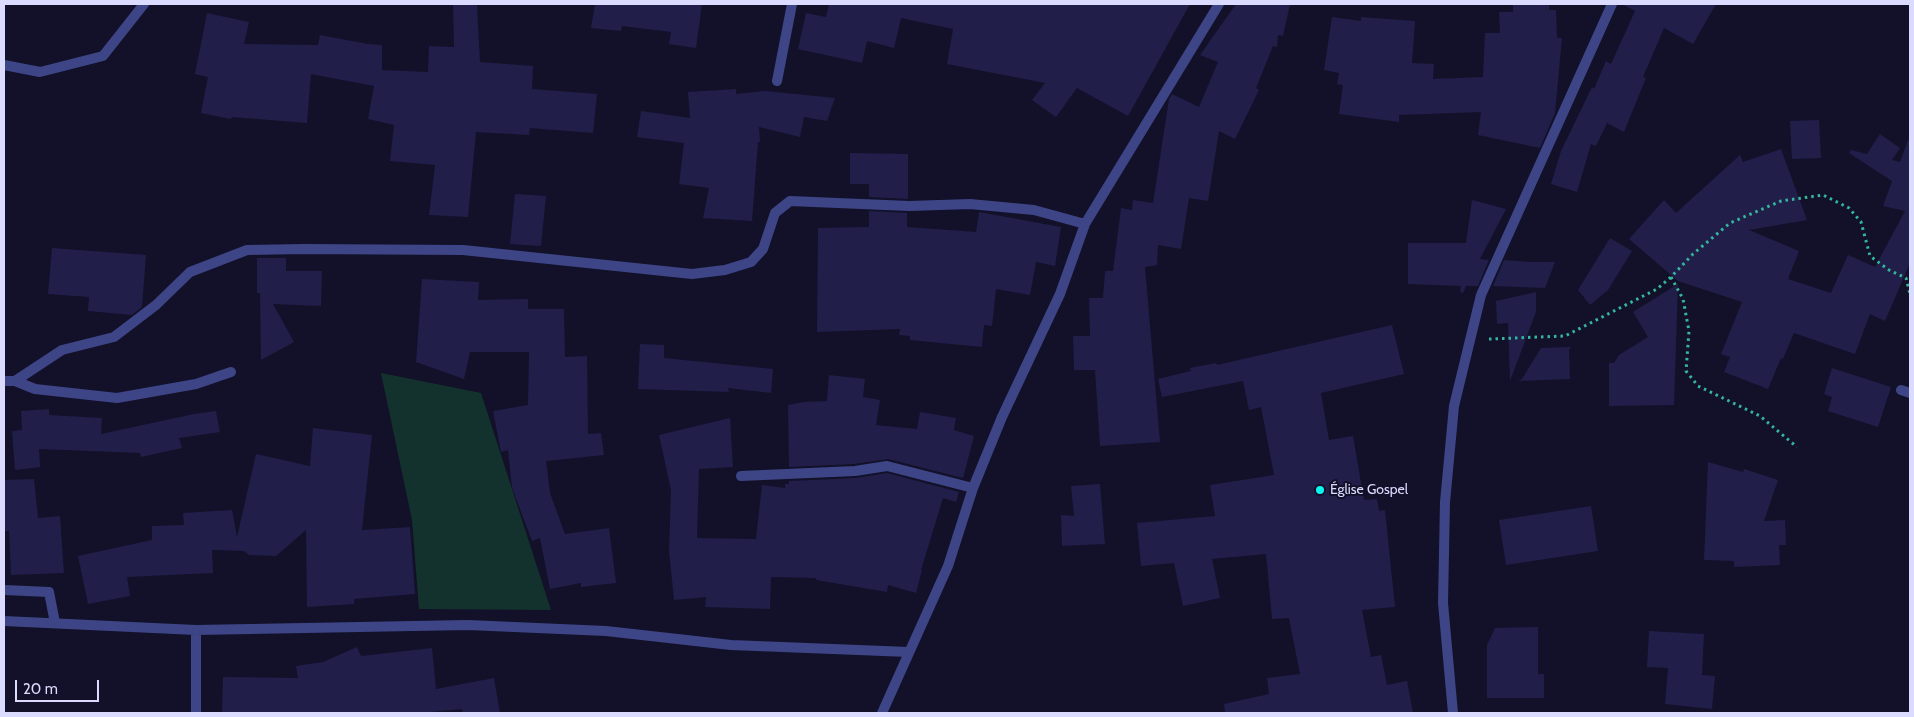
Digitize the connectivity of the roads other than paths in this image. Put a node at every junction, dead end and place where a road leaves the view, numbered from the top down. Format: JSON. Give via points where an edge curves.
{"nodes":[{"id":1,"x":144,"y":4,"type":"edge"},
{"id":2,"x":792,"y":4,"type":"edge"},
{"id":3,"x":1219,"y":4,"type":"edge"},
{"id":4,"x":1612,"y":4,"type":"edge"},
{"id":5,"x":4,"y":65,"type":"edge"},
{"id":6,"x":776,"y":81,"type":"dead end"},
{"id":7,"x":1085,"y":224,"type":"junction"},
{"id":8,"x":231,"y":372,"type":"dead end"},
{"id":9,"x":9,"y":381,"type":"edge"},
{"id":10,"x":741,"y":476,"type":"dead end"},
{"id":11,"x":973,"y":488,"type":"junction"},
{"id":12,"x":4,"y":590,"type":"edge"},
{"id":13,"x":4,"y":621,"type":"edge"},
{"id":14,"x":55,"y":623,"type":"junction"},
{"id":15,"x":196,"y":630,"type":"junction"},
{"id":16,"x":909,"y":652,"type":"junction"},
{"id":17,"x":196,"y":713,"type":"edge"},
{"id":18,"x":882,"y":713,"type":"edge"},
{"id":19,"x":1453,"y":713,"type":"edge"}],
"edges":[{"from":1,"to":5,"type":"street","via":[[103,56],[40,72]]},
{"from":2,"to":6,"type":"street"},
{"from":3,"to":7,"type":"street"},
{"from":4,"to":19,"type":"street","via":[[1481,295],[1454,406],[1445,502],[1444,603]]},
{"from":7,"to":9,"type":"street","via":[[1034,210],[970,204],[909,206],[790,201],[776,213],[763,249],[751,262],[692,274],[463,250],[247,250],[190,272],[156,305],[114,337],[62,350]]},
{"from":7,"to":11,"type":"street","via":[[1060,294]]},
{"from":8,"to":9,"type":"street","via":[[196,384],[117,398],[35,389]]},
{"from":10,"to":11,"type":"street","via":[[855,471],[887,466]]},
{"from":11,"to":16,"type":"street","via":[[948,566]]},
{"from":12,"to":14,"type":"street","via":[[49,592]]},
{"from":13,"to":14,"type":"street"},
{"from":14,"to":15,"type":"street"},
{"from":15,"to":16,"type":"street","via":[[468,625],[606,631],[731,645]]},
{"from":15,"to":17,"type":"street"},
{"from":16,"to":18,"type":"street"}]}
